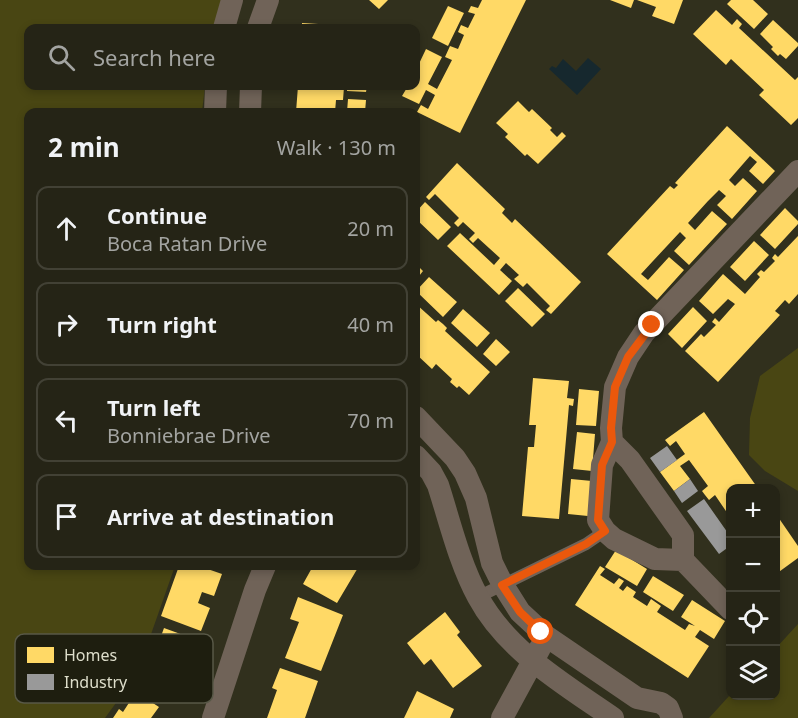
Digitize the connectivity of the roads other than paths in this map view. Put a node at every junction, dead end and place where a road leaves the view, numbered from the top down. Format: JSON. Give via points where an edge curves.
{"nodes":[{"id":1,"x":232,"y":0,"type":"edge"},
{"id":2,"x":268,"y":0,"type":"edge"},
{"id":3,"x":225,"y":24,"type":"edge"},
{"id":4,"x":259,"y":24,"type":"edge"},
{"id":5,"x":216,"y":90,"type":"edge"},
{"id":6,"x":251,"y":90,"type":"edge"},
{"id":7,"x":215,"y":108,"type":"edge"},
{"id":8,"x":250,"y":108,"type":"edge"},
{"id":9,"x":798,"y":171,"type":"edge"},
{"id":10,"x":420,"y":421,"type":"edge"},
{"id":11,"x":612,"y":442,"type":"junction"},
{"id":12,"x":420,"y":460,"type":"edge"},
{"id":13,"x":605,"y":531,"type":"junction"},
{"id":14,"x":683,"y":560,"type":"junction"},
{"id":15,"x":263,"y":570,"type":"edge"},
{"id":16,"x":502,"y":585,"type":"junction"},
{"id":17,"x":478,"y":597,"type":"junction"},
{"id":18,"x":726,"y":605,"type":"edge"},
{"id":19,"x":546,"y":636,"type":"junction"},
{"id":20,"x":533,"y":660,"type":"junction"},
{"id":21,"x":213,"y":718,"type":"edge"},
{"id":22,"x":502,"y":718,"type":"edge"},
{"id":23,"x":613,"y":718,"type":"edge"},
{"id":24,"x":672,"y":718,"type":"edge"}],
"edges":[{"from":1,"to":3,"type":"street"},
{"from":2,"to":4,"type":"street"},
{"from":5,"to":7,"type":"street"},
{"from":6,"to":8,"type":"street"},
{"from":9,"to":11,"type":"street","via":[[633,349],[615,387]]},
{"from":10,"to":16,"type":"street","via":[[465,473]]},
{"from":11,"to":13,"type":"street","via":[[602,465],[598,520]]},
{"from":11,"to":14,"type":"street","via":[[630,460],[683,535]]},
{"from":12,"to":17,"type":"street","via":[[438,485]]},
{"from":13,"to":14,"type":"street","via":[[655,559]]},
{"from":13,"to":16,"type":"lane"},
{"from":14,"to":18,"type":"street"},
{"from":15,"to":21,"type":"street"},
{"from":16,"to":17,"type":"lane"},
{"from":16,"to":19,"type":"street","via":[[520,612]]},
{"from":17,"to":20,"type":"street","via":[[499,626]]},
{"from":19,"to":20,"type":"street"},
{"from":19,"to":24,"type":"street","via":[[637,698],[661,703]]},
{"from":20,"to":22,"type":"street"},
{"from":20,"to":23,"type":"street"}]}
